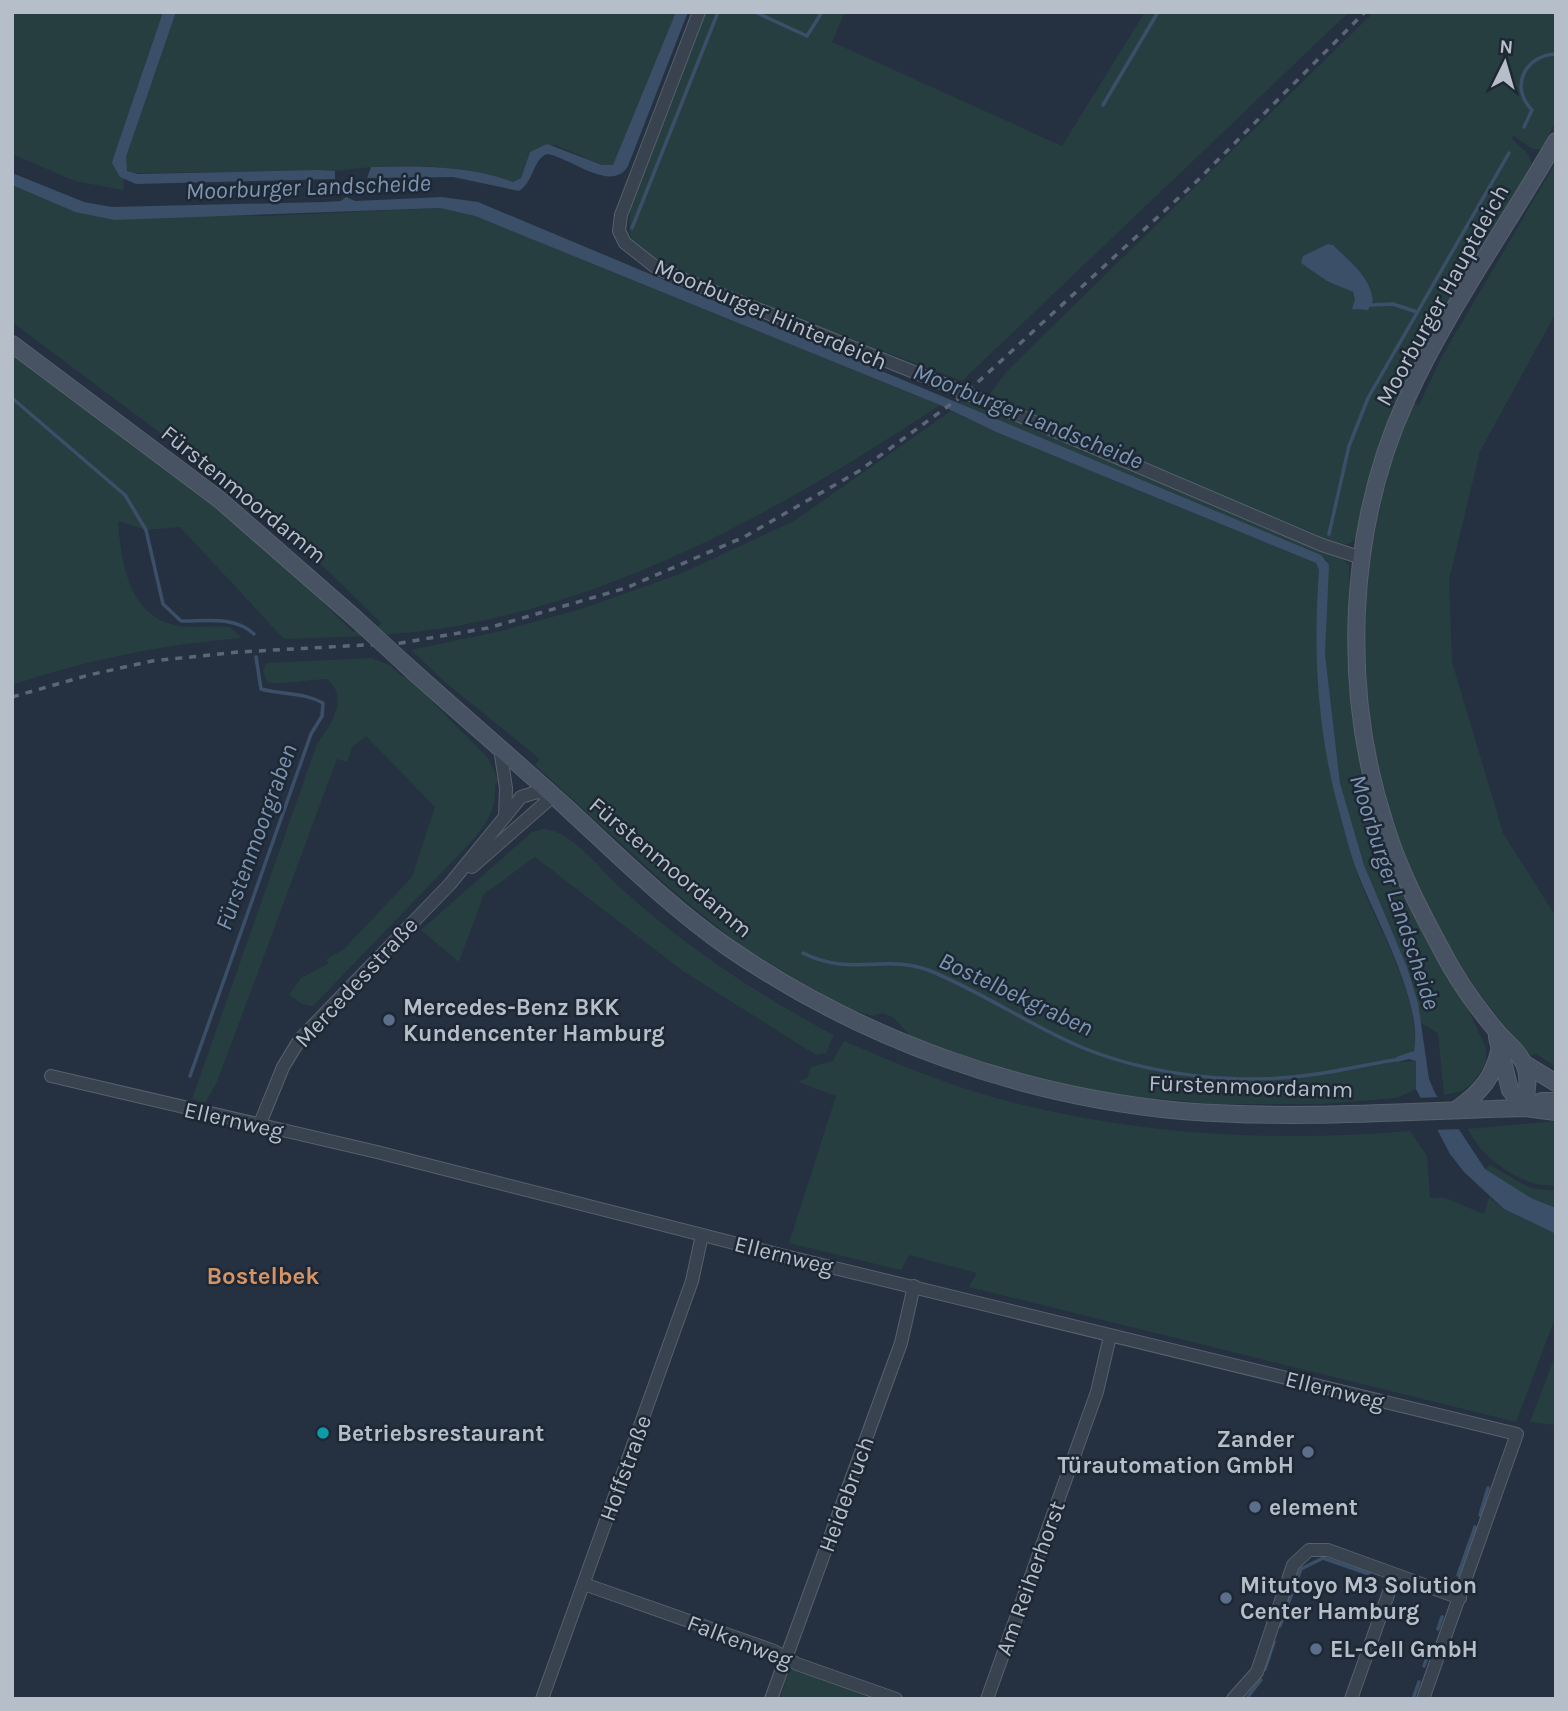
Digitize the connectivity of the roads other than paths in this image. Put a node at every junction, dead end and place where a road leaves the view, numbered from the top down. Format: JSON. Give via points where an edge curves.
{"nodes":[{"id":1,"x":699,"y":12,"type":"edge"},
{"id":2,"x":1556,"y":141,"type":"edge"},
{"id":3,"x":12,"y":344,"type":"edge"},
{"id":4,"x":1362,"y":558,"type":"junction"},
{"id":5,"x":500,"y":748,"type":"junction"},
{"id":6,"x":553,"y":796,"type":"junction"},
{"id":7,"x":505,"y":817,"type":"junction"},
{"id":8,"x":450,"y":884,"type":"junction"},
{"id":9,"x":1498,"y":1037,"type":"junction"},
{"id":10,"x":1525,"y":1063,"type":"junction"},
{"id":11,"x":51,"y":1076,"type":"dead end"},
{"id":12,"x":1556,"y":1083,"type":"edge"},
{"id":13,"x":1556,"y":1101,"type":"edge"},
{"id":14,"x":1481,"y":1102,"type":"junction"},
{"id":15,"x":1524,"y":1108,"type":"junction"},
{"id":16,"x":1556,"y":1112,"type":"edge"},
{"id":17,"x":259,"y":1126,"type":"junction"},
{"id":18,"x":702,"y":1235,"type":"junction"},
{"id":19,"x":914,"y":1286,"type":"junction"},
{"id":20,"x":1110,"y":1336,"type":"junction"},
{"id":21,"x":1395,"y":1575,"type":"junction"},
{"id":22,"x":584,"y":1584,"type":"junction"},
{"id":23,"x":1460,"y":1598,"type":"junction"},
{"id":24,"x":786,"y":1658,"type":"junction"},
{"id":25,"x":542,"y":1699,"type":"edge"},
{"id":26,"x":771,"y":1699,"type":"edge"},
{"id":27,"x":897,"y":1699,"type":"edge"},
{"id":28,"x":987,"y":1699,"type":"edge"},
{"id":29,"x":1233,"y":1699,"type":"edge"},
{"id":30,"x":1351,"y":1699,"type":"edge"},
{"id":31,"x":1423,"y":1699,"type":"edge"}],
"edges":[{"from":1,"to":4,"type":"street","name":"Moorburger Hinterdeich","via":[[623,209],[619,231],[635,254],[670,274]]},
{"from":2,"to":4,"type":"main road","name":"Moorburger Hauptdeich","via":[[1406,399],[1378,474]]},
{"from":3,"to":5,"type":"main road","name":"Fürstenmoordamm","bridge":true,"via":[[220,500]]},
{"from":4,"to":9,"type":"main road","name":"Moorburger Hauptdeich","via":[[1357,644],[1360,693],[1365,745],[1384,824],[1441,949]]},
{"from":5,"to":6,"type":"main road","name":"Fürstenmoordamm"},
{"from":5,"to":7,"type":"street"},
{"from":6,"to":7,"type":"street","name":"Mercedesstraße","via":[[525,794]]},
{"from":6,"to":8,"type":"street","name":"Mercedesstraße"},
{"from":6,"to":14,"type":"main road","name":"Fürstenmoordamm","via":[[726,946],[809,998],[937,1056],[1053,1090],[1170,1109],[1287,1115],[1455,1110]]},
{"from":7,"to":8,"type":"street","name":"Mercedesstraße"},
{"from":8,"to":17,"type":"street","name":"Mercedesstraße","via":[[300,1039]]},
{"from":9,"to":10,"type":"main road","name":"Moorburger Hauptdeich"},
{"from":9,"to":14,"type":"main road","via":[[1496,1067]]},
{"from":9,"to":15,"type":"main road","name":"Moorburger Hauptdeich","via":[[1510,1090]]},
{"from":10,"to":12,"type":"main road","name":"Moorburger Hauptdeich"},
{"from":10,"to":15,"type":"main road"},
{"from":11,"to":17,"type":"street","name":"Ellernweg"},
{"from":13,"to":15,"type":"main road","name":"Fürstenmoordamm"},
{"from":14,"to":15,"type":"main road","name":"Fürstenmoordamm"},
{"from":15,"to":16,"type":"main road","name":"Fürstenmoordamm"},
{"from":17,"to":18,"type":"street","name":"Ellernweg"},
{"from":18,"to":19,"type":"street","name":"Ellernweg"},
{"from":18,"to":22,"type":"street","name":"Hoffstraße","via":[[692,1281]]},
{"from":19,"to":20,"type":"street","name":"Ellernweg"},
{"from":19,"to":24,"type":"street","name":"Heidebruch","via":[[901,1343]]},
{"from":20,"to":23,"type":"street","name":"Ellernweg","via":[[1517,1434]]},
{"from":20,"to":28,"type":"street","name":"Am Reiherhorst","via":[[1097,1392]]},
{"from":21,"to":23,"type":"street"},
{"from":21,"to":29,"type":"street","via":[[1323,1549],[1301,1555],[1293,1565],[1257,1672]]},
{"from":21,"to":30,"type":"street"},
{"from":22,"to":24,"type":"street","name":"Falkenweg"},
{"from":22,"to":25,"type":"street","name":"Hoffstraße"},
{"from":23,"to":31,"type":"street"},
{"from":24,"to":26,"type":"street","name":"Heidebruch"},
{"from":24,"to":27,"type":"street","name":"Falkenweg"}]}
